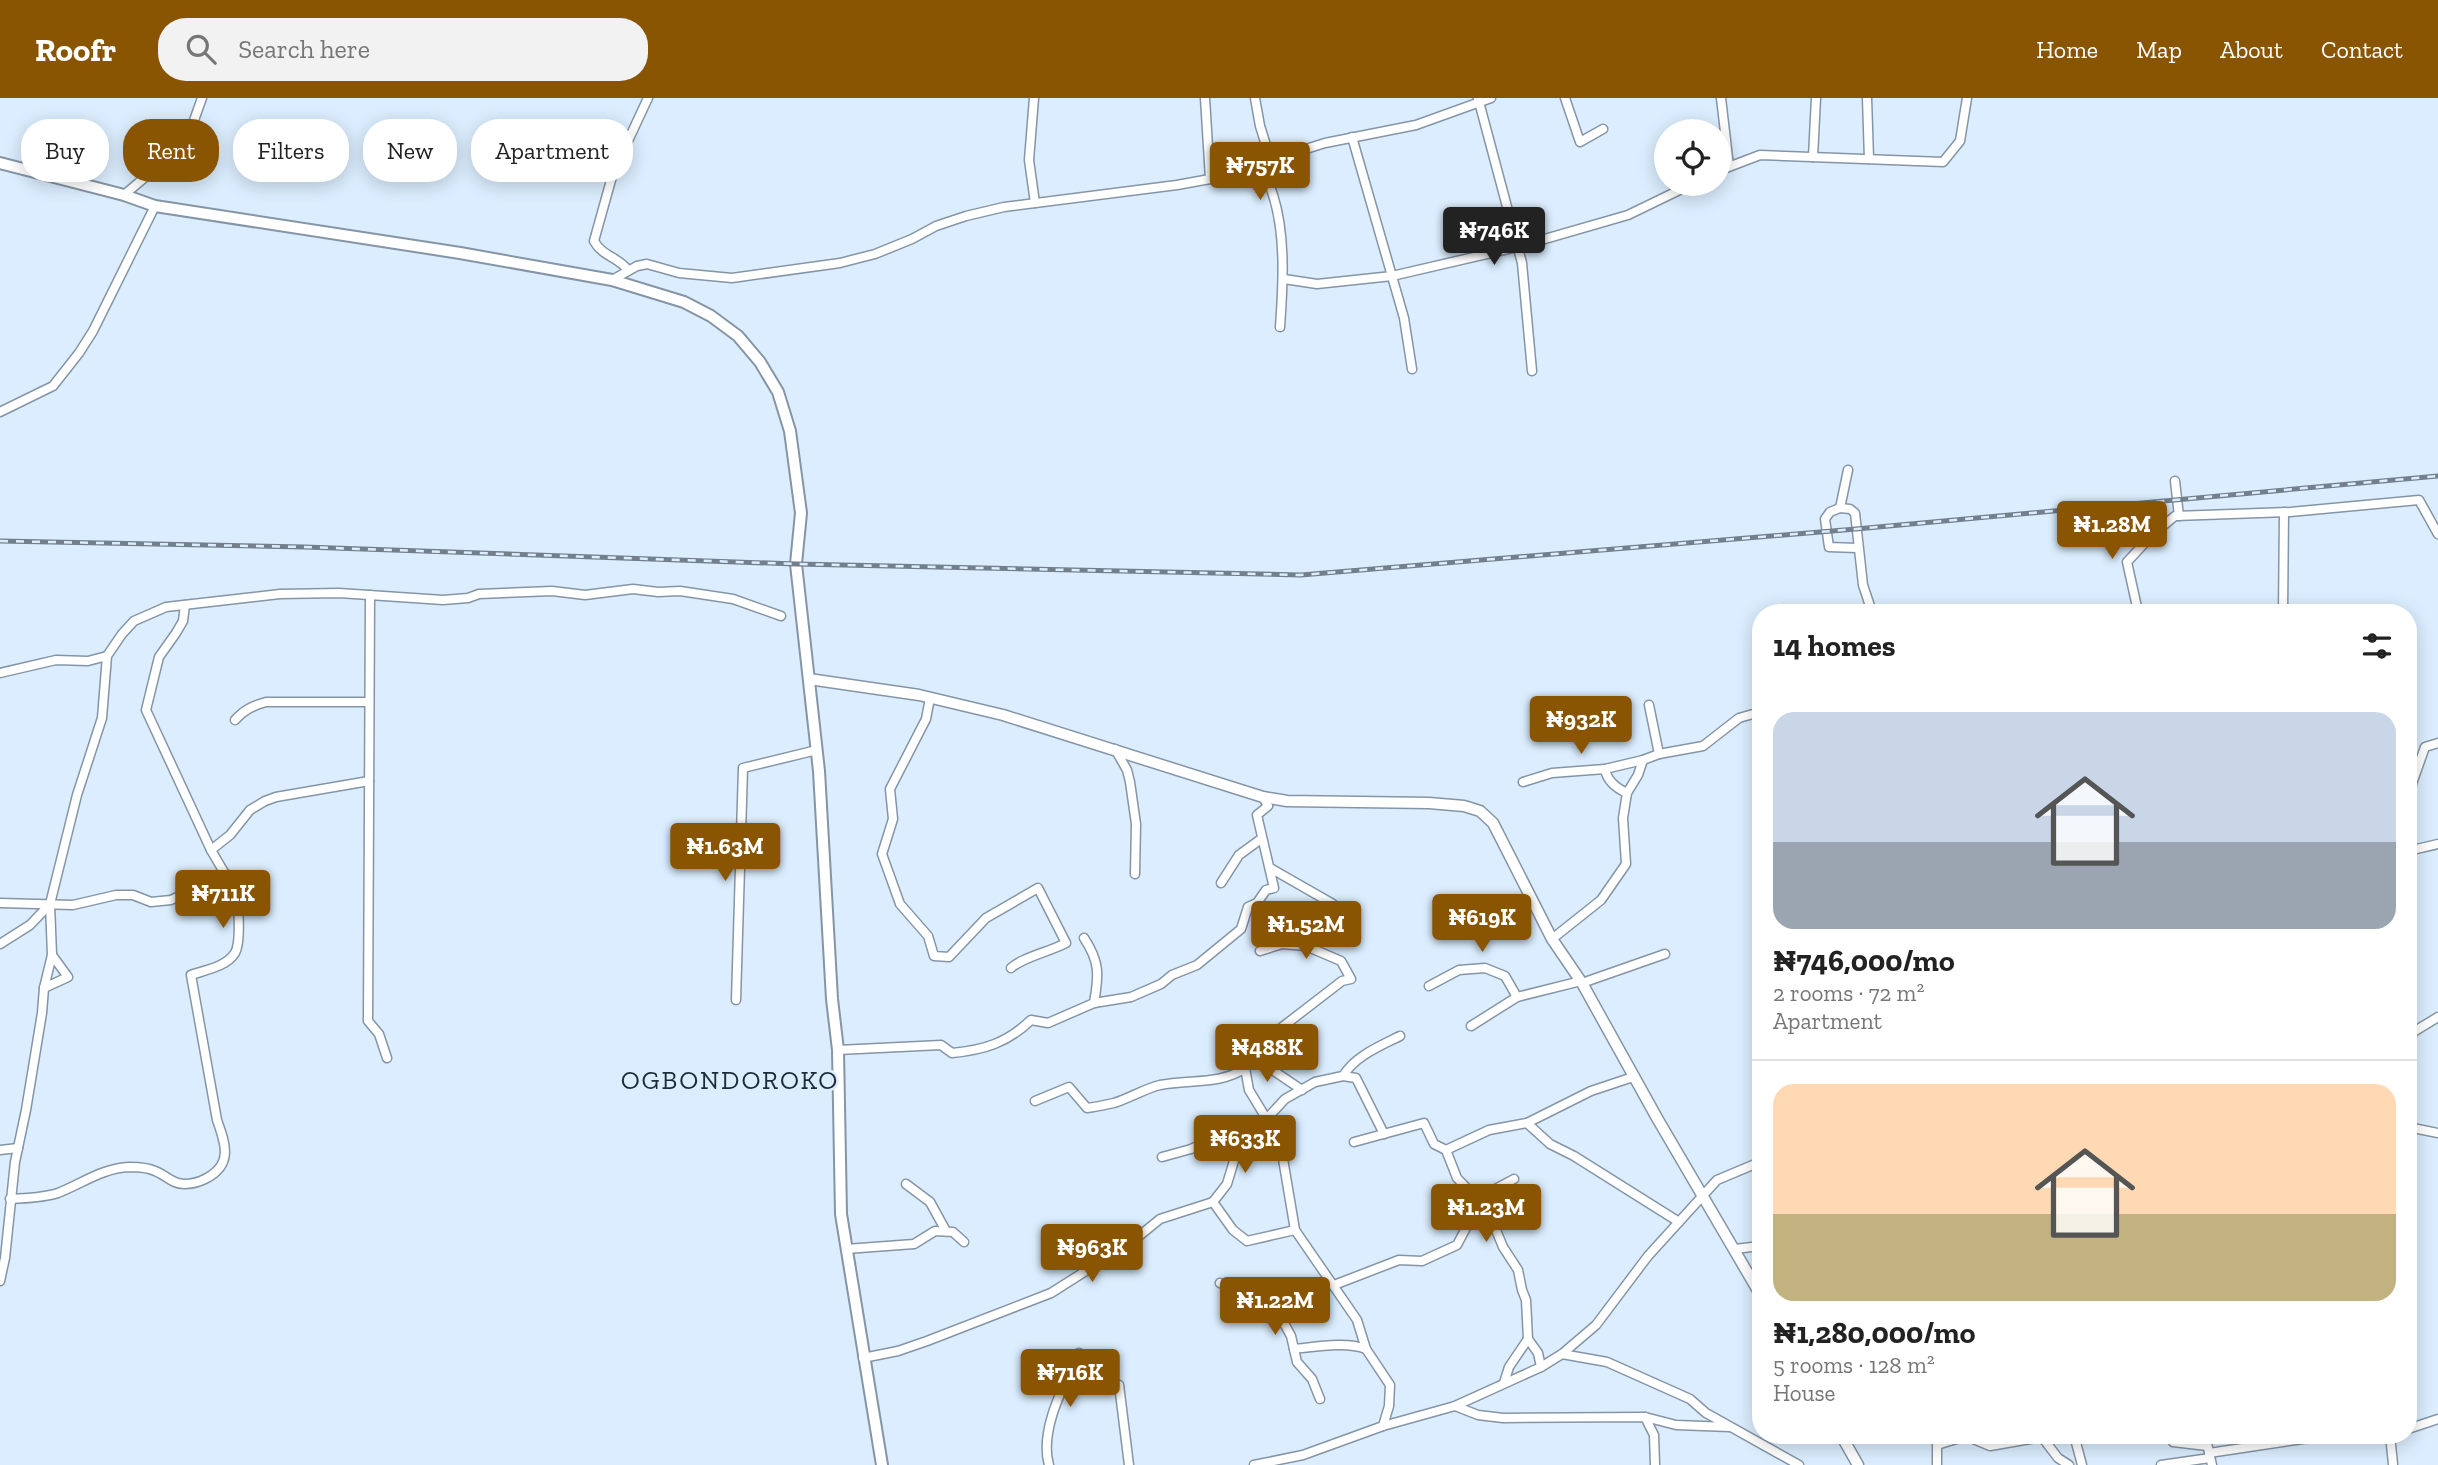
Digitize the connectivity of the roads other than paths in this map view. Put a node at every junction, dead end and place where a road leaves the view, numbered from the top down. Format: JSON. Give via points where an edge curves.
{"nodes":[{"id":1,"x":202,"y":98,"type":"edge"},
{"id":2,"x":648,"y":98,"type":"edge"},
{"id":3,"x":1034,"y":98,"type":"edge"},
{"id":4,"x":1205,"y":98,"type":"edge"},
{"id":5,"x":1255,"y":98,"type":"edge"},
{"id":6,"x":1491,"y":98,"type":"edge"},
{"id":7,"x":1566,"y":98,"type":"edge"},
{"id":8,"x":1721,"y":98,"type":"edge"},
{"id":9,"x":1816,"y":98,"type":"edge"},
{"id":10,"x":1867,"y":98,"type":"edge"},
{"id":11,"x":1967,"y":98,"type":"edge"},
{"id":12,"x":1479,"y":100,"type":"edge"},
{"id":13,"x":1723,"y":119,"type":"edge"},
{"id":14,"x":1603,"y":129,"type":"dead end"},
{"id":15,"x":1352,"y":138,"type":"junction"},
{"id":16,"x":1813,"y":157,"type":"junction"},
{"id":17,"x":1869,"y":159,"type":"junction"},
{"id":18,"x":1271,"y":161,"type":"junction"},
{"id":19,"x":0,"y":163,"type":"edge"},
{"id":20,"x":1260,"y":164,"type":"junction"},
{"id":21,"x":1731,"y":165,"type":"edge"},
{"id":22,"x":1210,"y":179,"type":"junction"},
{"id":23,"x":124,"y":195,"type":"junction"},
{"id":24,"x":1667,"y":196,"type":"edge"},
{"id":25,"x":1035,"y":203,"type":"junction"},
{"id":26,"x":155,"y":206,"type":"junction"},
{"id":27,"x":1517,"y":247,"type":"junction"},
{"id":28,"x":628,"y":270,"type":"junction"},
{"id":29,"x":1392,"y":276,"type":"junction"},
{"id":30,"x":1283,"y":279,"type":"junction"},
{"id":31,"x":612,"y":280,"type":"junction"},
{"id":32,"x":1280,"y":327,"type":"dead end"},
{"id":33,"x":1412,"y":369,"type":"dead end"},
{"id":34,"x":1532,"y":371,"type":"dead end"},
{"id":35,"x":0,"y":412,"type":"edge"},
{"id":36,"x":1848,"y":470,"type":"dead end"},
{"id":37,"x":2175,"y":481,"type":"dead end"},
{"id":38,"x":1840,"y":508,"type":"junction"},
{"id":39,"x":2284,"y":512,"type":"junction"},
{"id":40,"x":2179,"y":516,"type":"junction"},
{"id":41,"x":2438,"y":534,"type":"edge"},
{"id":42,"x":1857,"y":548,"type":"junction"},
{"id":43,"x":370,"y":595,"type":"junction"},
{"id":44,"x":1869,"y":604,"type":"edge"},
{"id":45,"x":2136,"y":604,"type":"edge"},
{"id":46,"x":2283,"y":604,"type":"edge"},
{"id":47,"x":185,"y":605,"type":"junction"},
{"id":48,"x":781,"y":616,"type":"dead end"},
{"id":49,"x":107,"y":656,"type":"junction"},
{"id":50,"x":0,"y":673,"type":"edge"},
{"id":51,"x":809,"y":679,"type":"junction"},
{"id":52,"x":930,"y":698,"type":"junction"},
{"id":53,"x":369,"y":702,"type":"junction"},
{"id":54,"x":1649,"y":705,"type":"dead end"},
{"id":55,"x":1752,"y":715,"type":"edge"},
{"id":56,"x":235,"y":720,"type":"dead end"},
{"id":57,"x":2438,"y":743,"type":"edge"},
{"id":58,"x":1115,"y":749,"type":"junction"},
{"id":59,"x":817,"y":750,"type":"junction"},
{"id":60,"x":1659,"y":754,"type":"junction"},
{"id":61,"x":1643,"y":760,"type":"junction"},
{"id":62,"x":1605,"y":769,"type":"junction"},
{"id":63,"x":2417,"y":770,"type":"edge"},
{"id":64,"x":369,"y":781,"type":"junction"},
{"id":65,"x":1523,"y":782,"type":"dead end"},
{"id":66,"x":1627,"y":793,"type":"junction"},
{"id":67,"x":1263,"y":797,"type":"junction"},
{"id":68,"x":1262,"y":839,"type":"junction"},
{"id":69,"x":2438,"y":844,"type":"edge"},
{"id":70,"x":211,"y":849,"type":"junction"},
{"id":71,"x":2417,"y":849,"type":"edge"},
{"id":72,"x":1270,"y":868,"type":"junction"},
{"id":73,"x":225,"y":874,"type":"junction"},
{"id":74,"x":1135,"y":874,"type":"dead end"},
{"id":75,"x":1221,"y":883,"type":"dead end"},
{"id":76,"x":0,"y":903,"type":"edge"},
{"id":77,"x":50,"y":904,"type":"junction"},
{"id":78,"x":1333,"y":904,"type":"dead end"},
{"id":79,"x":1084,"y":938,"type":"dead end"},
{"id":80,"x":1552,"y":939,"type":"junction"},
{"id":81,"x":0,"y":944,"type":"edge"},
{"id":82,"x":1259,"y":951,"type":"dead end"},
{"id":83,"x":1665,"y":954,"type":"dead end"},
{"id":84,"x":52,"y":955,"type":"junction"},
{"id":85,"x":1011,"y":968,"type":"dead end"},
{"id":86,"x":1581,"y":982,"type":"junction"},
{"id":87,"x":1429,"y":986,"type":"dead end"},
{"id":88,"x":44,"y":988,"type":"junction"},
{"id":89,"x":1517,"y":997,"type":"junction"},
{"id":90,"x":736,"y":1000,"type":"dead end"},
{"id":91,"x":1094,"y":1003,"type":"junction"},
{"id":92,"x":2438,"y":1017,"type":"edge"},
{"id":93,"x":1471,"y":1026,"type":"dead end"},
{"id":94,"x":2417,"y":1030,"type":"edge"},
{"id":95,"x":1400,"y":1035,"type":"dead end"},
{"id":96,"x":838,"y":1050,"type":"junction"},
{"id":97,"x":1259,"y":1052,"type":"junction"},
{"id":98,"x":387,"y":1058,"type":"dead end"},
{"id":99,"x":1245,"y":1068,"type":"junction"},
{"id":100,"x":1343,"y":1076,"type":"junction"},
{"id":101,"x":1633,"y":1077,"type":"junction"},
{"id":102,"x":1302,"y":1090,"type":"junction"},
{"id":103,"x":1035,"y":1101,"type":"dead end"},
{"id":104,"x":1266,"y":1118,"type":"junction"},
{"id":105,"x":1527,"y":1123,"type":"junction"},
{"id":106,"x":2417,"y":1129,"type":"edge"},
{"id":107,"x":1249,"y":1130,"type":"junction"},
{"id":108,"x":2438,"y":1133,"type":"edge"},
{"id":109,"x":1384,"y":1134,"type":"junction"},
{"id":110,"x":1354,"y":1142,"type":"dead end"},
{"id":111,"x":18,"y":1149,"type":"junction"},
{"id":112,"x":0,"y":1150,"type":"edge"},
{"id":113,"x":1446,"y":1150,"type":"junction"},
{"id":114,"x":1162,"y":1157,"type":"dead end"},
{"id":115,"x":1752,"y":1165,"type":"edge"},
{"id":116,"x":1514,"y":1179,"type":"dead end"},
{"id":117,"x":906,"y":1184,"type":"dead end"},
{"id":118,"x":1704,"y":1196,"type":"junction"},
{"id":119,"x":10,"y":1199,"type":"junction"},
{"id":120,"x":1482,"y":1199,"type":"junction"},
{"id":121,"x":1213,"y":1202,"type":"junction"},
{"id":122,"x":1679,"y":1222,"type":"junction"},
{"id":123,"x":1295,"y":1230,"type":"junction"},
{"id":124,"x":946,"y":1231,"type":"junction"},
{"id":125,"x":964,"y":1242,"type":"dead end"},
{"id":126,"x":1752,"y":1247,"type":"edge"},
{"id":127,"x":846,"y":1249,"type":"junction"},
{"id":128,"x":1735,"y":1250,"type":"junction"},
{"id":129,"x":1752,"y":1280,"type":"edge"},
{"id":130,"x":0,"y":1282,"type":"edge"},
{"id":131,"x":1220,"y":1283,"type":"dead end"},
{"id":132,"x":1334,"y":1285,"type":"junction"},
{"id":133,"x":1528,"y":1339,"type":"junction"},
{"id":134,"x":1294,"y":1349,"type":"junction"},
{"id":135,"x":1366,"y":1349,"type":"junction"},
{"id":136,"x":1079,"y":1353,"type":"dead end"},
{"id":137,"x":1562,"y":1354,"type":"junction"},
{"id":138,"x":863,"y":1358,"type":"junction"},
{"id":139,"x":1541,"y":1367,"type":"junction"},
{"id":140,"x":1504,"y":1383,"type":"junction"},
{"id":141,"x":1119,"y":1385,"type":"dead end"},
{"id":142,"x":1320,"y":1399,"type":"dead end"},
{"id":143,"x":1455,"y":1406,"type":"junction"},
{"id":144,"x":1645,"y":1417,"type":"junction"},
{"id":145,"x":2438,"y":1419,"type":"edge"},
{"id":146,"x":1383,"y":1426,"type":"junction"},
{"id":147,"x":2417,"y":1426,"type":"edge"},
{"id":148,"x":1730,"y":1427,"type":"junction"},
{"id":149,"x":1752,"y":1439,"type":"edge"},
{"id":150,"x":1761,"y":1444,"type":"edge"},
{"id":151,"x":1846,"y":1444,"type":"edge"},
{"id":152,"x":1940,"y":1444,"type":"edge"},
{"id":153,"x":1983,"y":1444,"type":"edge"},
{"id":154,"x":2006,"y":1444,"type":"edge"},
{"id":155,"x":2047,"y":1444,"type":"edge"},
{"id":156,"x":2076,"y":1444,"type":"edge"},
{"id":157,"x":2178,"y":1444,"type":"edge"},
{"id":158,"x":2278,"y":1444,"type":"edge"},
{"id":159,"x":2391,"y":1444,"type":"edge"},
{"id":160,"x":1303,"y":1455,"type":"junction"},
{"id":161,"x":2209,"y":1456,"type":"edge"},
{"id":162,"x":2393,"y":1464,"type":"edge"},
{"id":163,"x":881,"y":1465,"type":"edge"},
{"id":164,"x":1049,"y":1465,"type":"edge"},
{"id":165,"x":1129,"y":1465,"type":"edge"},
{"id":166,"x":1254,"y":1465,"type":"edge"},
{"id":167,"x":1306,"y":1465,"type":"edge"},
{"id":168,"x":1655,"y":1465,"type":"edge"},
{"id":169,"x":1799,"y":1465,"type":"edge"},
{"id":170,"x":1858,"y":1465,"type":"edge"},
{"id":171,"x":1937,"y":1465,"type":"edge"},
{"id":172,"x":2069,"y":1465,"type":"edge"},
{"id":173,"x":2082,"y":1465,"type":"edge"},
{"id":174,"x":2161,"y":1465,"type":"edge"}],
"edges":[{"from":1,"to":23,"type":"street","via":[[185,135],[163,162]]},
{"from":2,"to":28,"type":"street","via":[[613,173],[594,241],[600,251],[620,260]]},
{"from":3,"to":25,"type":"street","via":[[1029,160]]},
{"from":4,"to":22,"type":"street"},
{"from":5,"to":18,"type":"street"},
{"from":6,"to":12,"type":"street"},
{"from":7,"to":14,"type":"street","via":[[1580,142]]},
{"from":8,"to":13,"type":"street"},
{"from":9,"to":16,"type":"street"},
{"from":10,"to":17,"type":"street"},
{"from":11,"to":17,"type":"street","via":[[1960,141],[1943,162]]},
{"from":12,"to":15,"type":"street","via":[[1416,125]]},
{"from":12,"to":27,"type":"street"},
{"from":15,"to":18,"type":"street"},
{"from":15,"to":29,"type":"street"},
{"from":16,"to":17,"type":"street"},
{"from":16,"to":21,"type":"street","via":[[1760,155]]},
{"from":18,"to":20,"type":"street"},
{"from":19,"to":23,"type":"main road"},
{"from":20,"to":22,"type":"street"},
{"from":20,"to":30,"type":"street","via":[[1274,195]]},
{"from":22,"to":25,"type":"street"},
{"from":23,"to":26,"type":"main road"},
{"from":24,"to":27,"type":"street","via":[[1628,215]]},
{"from":25,"to":28,"type":"street","via":[[966,216],[875,254],[840,263],[732,278],[646,264]]},
{"from":26,"to":31,"type":"main road"},
{"from":26,"to":35,"type":"street","via":[[79,353],[53,386]]},
{"from":27,"to":29,"type":"street"},
{"from":27,"to":34,"type":"street"},
{"from":28,"to":31,"type":"street"},
{"from":29,"to":30,"type":"street","via":[[1317,284]]},
{"from":29,"to":33,"type":"street"},
{"from":30,"to":32,"type":"street"},
{"from":31,"to":51,"type":"main road","via":[[684,302],[711,316],[738,336],[778,392],[790,431],[801,513],[796,564]]},
{"from":36,"to":38,"type":"street"},
{"from":37,"to":40,"type":"street"},
{"from":38,"to":42,"type":"street","via":[[1855,513]]},
{"from":38,"to":42,"type":"street","via":[[1825,519],[1829,547]]},
{"from":39,"to":40,"type":"street"},
{"from":39,"to":41,"type":"street","via":[[2419,500]]},
{"from":39,"to":46,"type":"street"},
{"from":40,"to":45,"type":"street","via":[[2153,534],[2127,562]]},
{"from":42,"to":44,"type":"street"},
{"from":43,"to":47,"type":"street","via":[[280,594]]},
{"from":43,"to":48,"type":"street","via":[[443,600],[501,593],[680,591],[733,599]]},
{"from":43,"to":53,"type":"street"},
{"from":47,"to":49,"type":"street","via":[[166,607],[134,621]]},
{"from":47,"to":70,"type":"street","via":[[177,633],[159,657],[146,710]]},
{"from":49,"to":50,"type":"street","via":[[56,660]]},
{"from":49,"to":77,"type":"street","via":[[103,718],[77,795]]},
{"from":51,"to":52,"type":"street"},
{"from":51,"to":59,"type":"main road"},
{"from":52,"to":58,"type":"street"},
{"from":52,"to":85,"type":"street","via":[[926,719],[890,789],[893,819],[882,854],[900,904],[928,936],[934,957],[949,957],[986,918],[1038,888],[1066,943]]},
{"from":53,"to":56,"type":"street","via":[[265,702]]},
{"from":53,"to":64,"type":"street"},
{"from":54,"to":60,"type":"street"},
{"from":55,"to":60,"type":"street","via":[[1703,746]]},
{"from":57,"to":63,"type":"street","via":[[2425,747]]},
{"from":58,"to":67,"type":"street"},
{"from":58,"to":74,"type":"street","via":[[1130,782],[1136,824]]},
{"from":59,"to":90,"type":"street","via":[[743,768]]},
{"from":59,"to":96,"type":"main road"},
{"from":60,"to":61,"type":"street"},
{"from":61,"to":62,"type":"street"},
{"from":61,"to":66,"type":"street"},
{"from":62,"to":65,"type":"street","via":[[1552,773]]},
{"from":62,"to":66,"type":"street","via":[[1616,788]]},
{"from":64,"to":70,"type":"street","via":[[265,801]]},
{"from":64,"to":98,"type":"street","via":[[368,1021],[379,1034]]},
{"from":66,"to":80,"type":"street","via":[[1623,818],[1626,864],[1601,900]]},
{"from":67,"to":68,"type":"street","via":[[1268,806],[1257,815]]},
{"from":67,"to":80,"type":"street","via":[[1429,803],[1480,811],[1493,823]]},
{"from":68,"to":72,"type":"street"},
{"from":68,"to":75,"type":"street","via":[[1239,855]]},
{"from":69,"to":71,"type":"street"},
{"from":70,"to":73,"type":"street"},
{"from":72,"to":78,"type":"street"},
{"from":72,"to":91,"type":"street","via":[[1274,888],[1248,907],[1241,929],[1197,965],[1131,997]]},
{"from":73,"to":77,"type":"street","via":[[172,900],[151,902],[116,895],[81,904]]},
{"from":73,"to":119,"type":"street","via":[[233,877],[236,885],[235,953],[218,967],[191,975],[225,1143],[221,1169],[184,1184],[156,1171],[128,1167],[90,1177],[57,1193]]},
{"from":76,"to":77,"type":"street"},
{"from":77,"to":81,"type":"street","via":[[30,925]]},
{"from":77,"to":84,"type":"street"},
{"from":79,"to":91,"type":"street","via":[[1096,955],[1099,978]]},
{"from":80,"to":86,"type":"street"},
{"from":82,"to":97,"type":"street","via":[[1282,944],[1306,946],[1341,961],[1351,979],[1342,981],[1272,1035]]},
{"from":83,"to":86,"type":"street"},
{"from":84,"to":88,"type":"street"},
{"from":84,"to":88,"type":"street","via":[[68,977]]},
{"from":86,"to":89,"type":"street"},
{"from":86,"to":101,"type":"street"},
{"from":87,"to":89,"type":"street","via":[[1459,970],[1485,968],[1505,976]]},
{"from":88,"to":111,"type":"street"},
{"from":89,"to":93,"type":"street"},
{"from":91,"to":96,"type":"street","via":[[1048,1023],[1031,1020],[1003,1042],[972,1051],[952,1053],[942,1045]]},
{"from":92,"to":94,"type":"street"},
{"from":95,"to":100,"type":"street","via":[[1365,1054]]},
{"from":96,"to":127,"type":"main road","via":[[841,1214]]},
{"from":97,"to":99,"type":"street"},
{"from":97,"to":102,"type":"street","via":[[1274,1071]]},
{"from":99,"to":103,"type":"street","via":[[1233,1076],[1157,1086],[1115,1103],[1087,1108],[1069,1087]]},
{"from":99,"to":104,"type":"street","via":[[1249,1090]]},
{"from":100,"to":102,"type":"street"},
{"from":100,"to":109,"type":"street","via":[[1356,1078]]},
{"from":101,"to":105,"type":"street","via":[[1591,1091]]},
{"from":101,"to":118,"type":"street"},
{"from":102,"to":104,"type":"street"},
{"from":104,"to":107,"type":"street"},
{"from":104,"to":123,"type":"street","via":[[1282,1153]]},
{"from":105,"to":113,"type":"street","via":[[1489,1130]]},
{"from":105,"to":122,"type":"street","via":[[1550,1144]]},
{"from":106,"to":108,"type":"street"},
{"from":107,"to":114,"type":"street","via":[[1224,1134]]},
{"from":107,"to":121,"type":"street","via":[[1227,1184]]},
{"from":109,"to":110,"type":"street"},
{"from":109,"to":113,"type":"street","via":[[1424,1123],[1434,1144]]},
{"from":111,"to":112,"type":"street"},
{"from":111,"to":119,"type":"street"},
{"from":113,"to":120,"type":"street","via":[[1457,1178]]},
{"from":115,"to":118,"type":"street","via":[[1724,1175]]},
{"from":116,"to":120,"type":"street"},
{"from":117,"to":124,"type":"street","via":[[930,1202]]},
{"from":118,"to":122,"type":"street"},
{"from":118,"to":128,"type":"street"},
{"from":119,"to":130,"type":"street"},
{"from":120,"to":132,"type":"street","via":[[1457,1245],[1422,1261],[1399,1260]]},
{"from":120,"to":133,"type":"street","via":[[1518,1270],[1527,1300]]},
{"from":121,"to":123,"type":"street","via":[[1247,1241]]},
{"from":121,"to":138,"type":"street","via":[[1160,1219],[1051,1293],[927,1341]]},
{"from":122,"to":137,"type":"street","via":[[1596,1325]]},
{"from":123,"to":132,"type":"street"},
{"from":124,"to":125,"type":"street"},
{"from":124,"to":127,"type":"street","via":[[935,1231],[914,1244]]},
{"from":126,"to":128,"type":"street"},
{"from":127,"to":138,"type":"main road"},
{"from":128,"to":129,"type":"street"},
{"from":131,"to":134,"type":"street","via":[[1279,1314]]},
{"from":132,"to":135,"type":"street","via":[[1357,1320]]},
{"from":133,"to":139,"type":"street"},
{"from":133,"to":140,"type":"street"},
{"from":134,"to":135,"type":"street"},
{"from":134,"to":142,"type":"street"},
{"from":135,"to":146,"type":"street","via":[[1390,1385]]},
{"from":136,"to":164,"type":"street","via":[[1058,1398],[1045,1450]]},
{"from":137,"to":139,"type":"street"},
{"from":137,"to":148,"type":"street","via":[[1606,1362],[1642,1377],[1690,1399]]},
{"from":138,"to":163,"type":"main road"},
{"from":139,"to":140,"type":"street"},
{"from":140,"to":143,"type":"street"},
{"from":141,"to":165,"type":"street"},
{"from":143,"to":144,"type":"street","via":[[1478,1416],[1503,1418]]},
{"from":143,"to":146,"type":"street"},
{"from":144,"to":148,"type":"street","via":[[1676,1425]]},
{"from":144,"to":168,"type":"street","via":[[1654,1435]]},
{"from":145,"to":147,"type":"street"},
{"from":146,"to":160,"type":"street"},
{"from":148,"to":149,"type":"street"},
{"from":150,"to":169,"type":"street"},
{"from":151,"to":170,"type":"street"},
{"from":152,"to":171,"type":"street"},
{"from":153,"to":154,"type":"street"},
{"from":155,"to":172,"type":"street"},
{"from":156,"to":173,"type":"street"},
{"from":157,"to":161,"type":"street"},
{"from":158,"to":161,"type":"street"},
{"from":159,"to":162,"type":"street"},
{"from":160,"to":166,"type":"street"},
{"from":160,"to":167,"type":"street"},
{"from":161,"to":174,"type":"street"}]}
